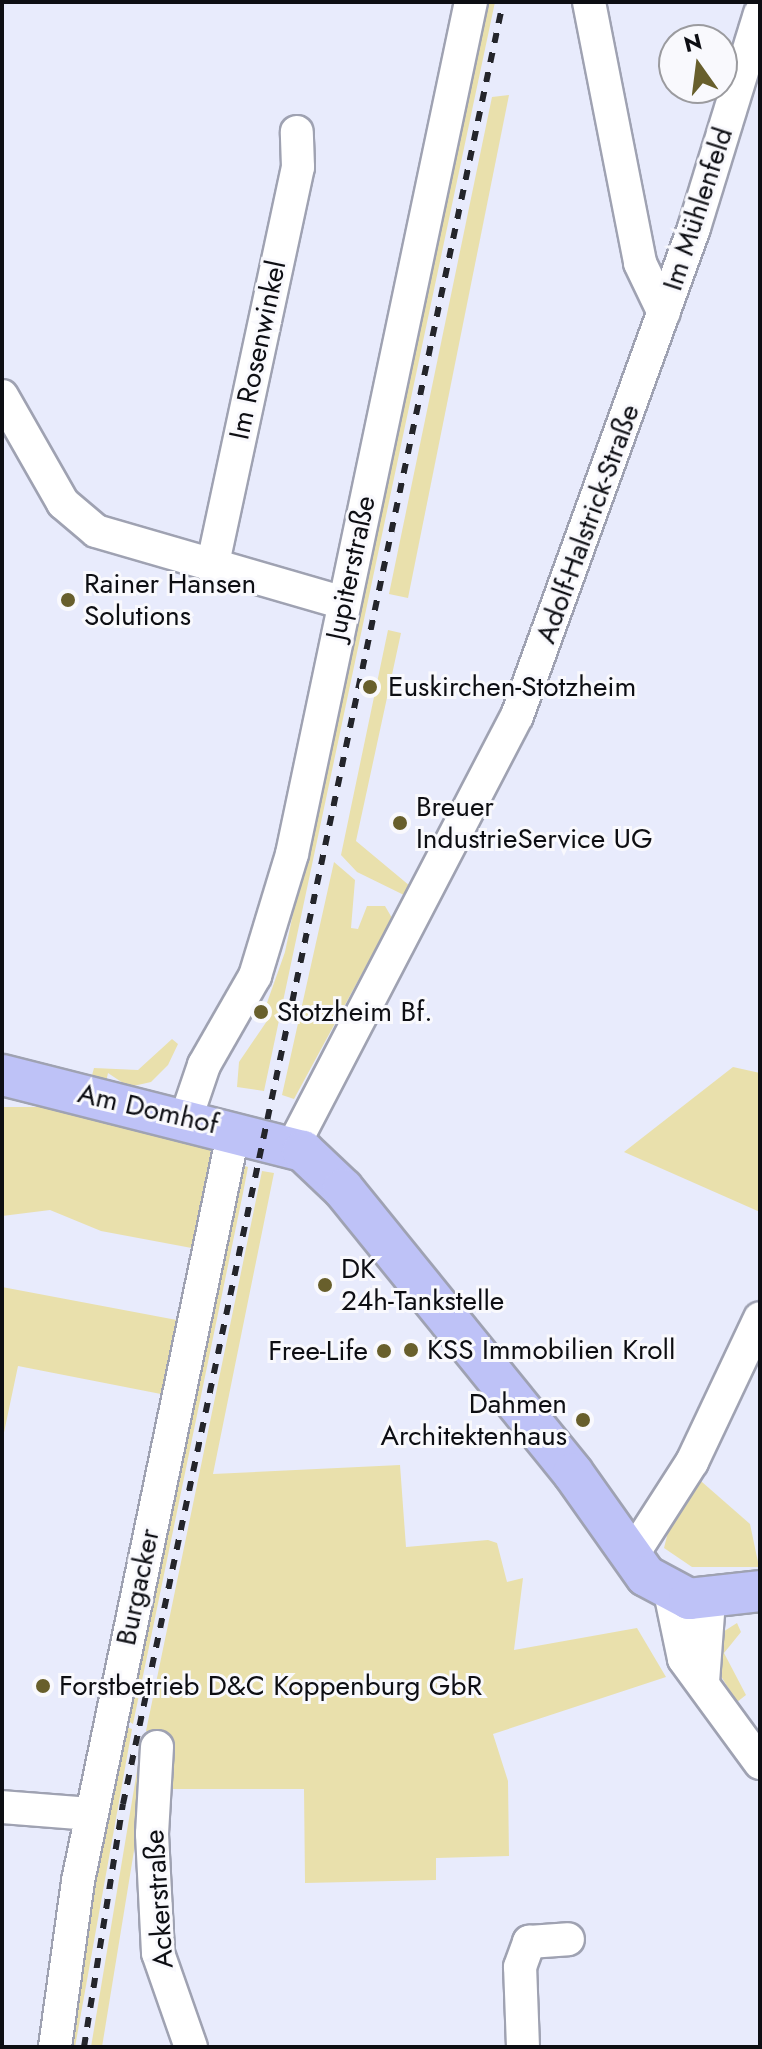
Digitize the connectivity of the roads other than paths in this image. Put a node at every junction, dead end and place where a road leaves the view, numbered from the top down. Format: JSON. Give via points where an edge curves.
{"nodes":[{"id":1,"x":471,"y":2,"type":"edge"},
{"id":2,"x":589,"y":2,"type":"edge"},
{"id":3,"x":760,"y":14,"type":"edge"},
{"id":4,"x":297,"y":132,"type":"dead end"},
{"id":5,"x":664,"y":313,"type":"junction"},
{"id":6,"x":2,"y":396,"type":"edge"},
{"id":7,"x":212,"y":568,"type":"junction"},
{"id":8,"x":344,"y":603,"type":"junction"},
{"id":9,"x":2,"y":1075,"type":"edge"},
{"id":10,"x":186,"y":1118,"type":"junction"},
{"id":11,"x":234,"y":1130,"type":"junction"},
{"id":12,"x":293,"y":1146,"type":"junction"},
{"id":13,"x":760,"y":1318,"type":"edge"},
{"id":14,"x":631,"y":1557,"type":"junction"},
{"id":15,"x":760,"y":1591,"type":"edge"},
{"id":16,"x":689,"y":1597,"type":"junction"},
{"id":17,"x":157,"y":1747,"type":"dead end"},
{"id":18,"x":760,"y":1763,"type":"edge"},
{"id":19,"x":2,"y":1807,"type":"edge"},
{"id":20,"x":91,"y":1814,"type":"junction"},
{"id":21,"x":568,"y":1939,"type":"dead end"},
{"id":22,"x":55,"y":2047,"type":"edge"},
{"id":23,"x":191,"y":2047,"type":"edge"},
{"id":24,"x":523,"y":2047,"type":"edge"}],
"edges":[{"from":1,"to":8,"type":"street","name":"Jupiterstraße"},
{"from":2,"to":5,"type":"street","via":[[640,263]]},
{"from":3,"to":5,"type":"street","name":"Im Mühlenfeld"},
{"from":4,"to":7,"type":"street","name":"Im Rosenwinkel","via":[[298,167]]},
{"from":5,"to":12,"type":"street","name":"Adolf-Halstrick-Straße","via":[[506,741]]},
{"from":6,"to":7,"type":"street","via":[[74,514],[110,538]]},
{"from":7,"to":8,"type":"street"},
{"from":8,"to":10,"type":"street","name":"Jupiterstraße","via":[[268,942],[199,1077]]},
{"from":9,"to":10,"type":"main road","name":"Am Domhof"},
{"from":10,"to":11,"type":"main road","name":"Am Domhof"},
{"from":11,"to":12,"type":"main road","name":"Am Domhof"},
{"from":11,"to":20,"type":"street","name":"Burgacker"},
{"from":12,"to":14,"type":"main road","via":[[343,1189],[583,1485]]},
{"from":13,"to":14,"type":"street","via":[[699,1450]]},
{"from":14,"to":16,"type":"main road"},
{"from":15,"to":16,"type":"main road"},
{"from":16,"to":18,"type":"street","via":[[684,1659]]},
{"from":17,"to":23,"type":"street","name":"Ackerstraße","via":[[152,1834],[158,1953]]},
{"from":19,"to":20,"type":"street"},
{"from":20,"to":22,"type":"street","name":"Burgacker"},
{"from":21,"to":24,"type":"street","via":[[529,1942],[520,1967]]}]}
